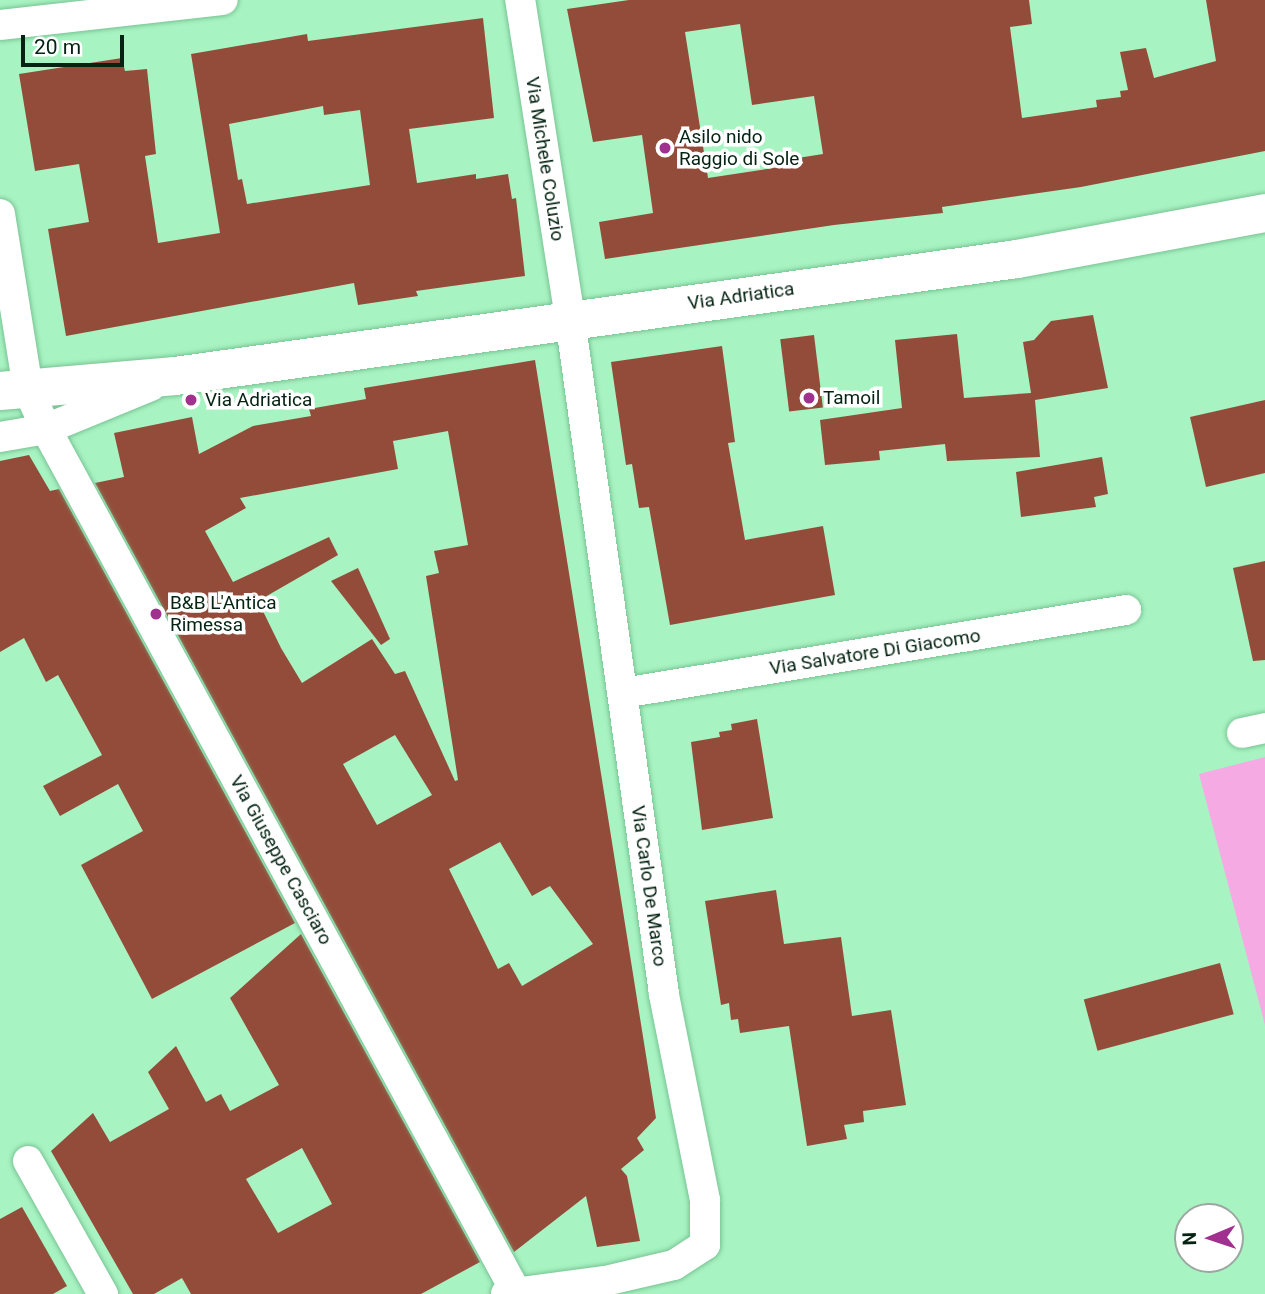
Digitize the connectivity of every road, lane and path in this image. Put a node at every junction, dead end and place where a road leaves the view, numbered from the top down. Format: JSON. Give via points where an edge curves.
{"nodes":[{"id":1,"x":217,"y":0,"type":"edge"},
{"id":2,"x":520,"y":0,"type":"edge"},
{"id":3,"x":0,"y":25,"type":"edge"},
{"id":4,"x":1265,"y":213,"type":"edge"},
{"id":5,"x":0,"y":214,"type":"edge"},
{"id":6,"x":570,"y":318,"type":"junction"},
{"id":7,"x":175,"y":376,"type":"junction"},
{"id":8,"x":14,"y":390,"type":"edge"},
{"id":9,"x":46,"y":429,"type":"junction"},
{"id":10,"x":0,"y":438,"type":"edge"},
{"id":11,"x":1126,"y":610,"type":"dead end"},
{"id":12,"x":623,"y":693,"type":"junction"},
{"id":13,"x":27,"y":1161,"type":"dead end"},
{"id":14,"x":511,"y":1293,"type":"edge"},
{"id":15,"x":103,"y":1294,"type":"edge"}],
"edges":[{"from":1,"to":3,"type":"street"},
{"from":2,"to":6,"type":"street","name":"Via Michele Coluzio"},
{"from":4,"to":6,"type":"street","name":"Via Adriatica","via":[[1017,259]]},
{"from":5,"to":8,"type":"street","name":"Via Giuseppe Casciaro"},
{"from":6,"to":7,"type":"street","name":"Via Adriatica"},
{"from":6,"to":12,"type":"street","name":"Via Carlo De Marco"},
{"from":7,"to":8,"type":"street","name":"Via Adriatica"},
{"from":7,"to":9,"type":"street","name":"Via Adriatica"},
{"from":8,"to":9,"type":"street","name":"Via Giuseppe Casciaro"},
{"from":9,"to":10,"type":"street","name":"Via Adriatica"},
{"from":9,"to":14,"type":"street","name":"Via Giuseppe Casciaro"},
{"from":11,"to":12,"type":"street","name":"Via Salvatore Di Giacomo"},
{"from":12,"to":14,"type":"street","name":"Via Carlo De Marco","via":[[664,994],[705,1200],[705,1245],[674,1265],[605,1281]]},
{"from":13,"to":15,"type":"street"}]}
